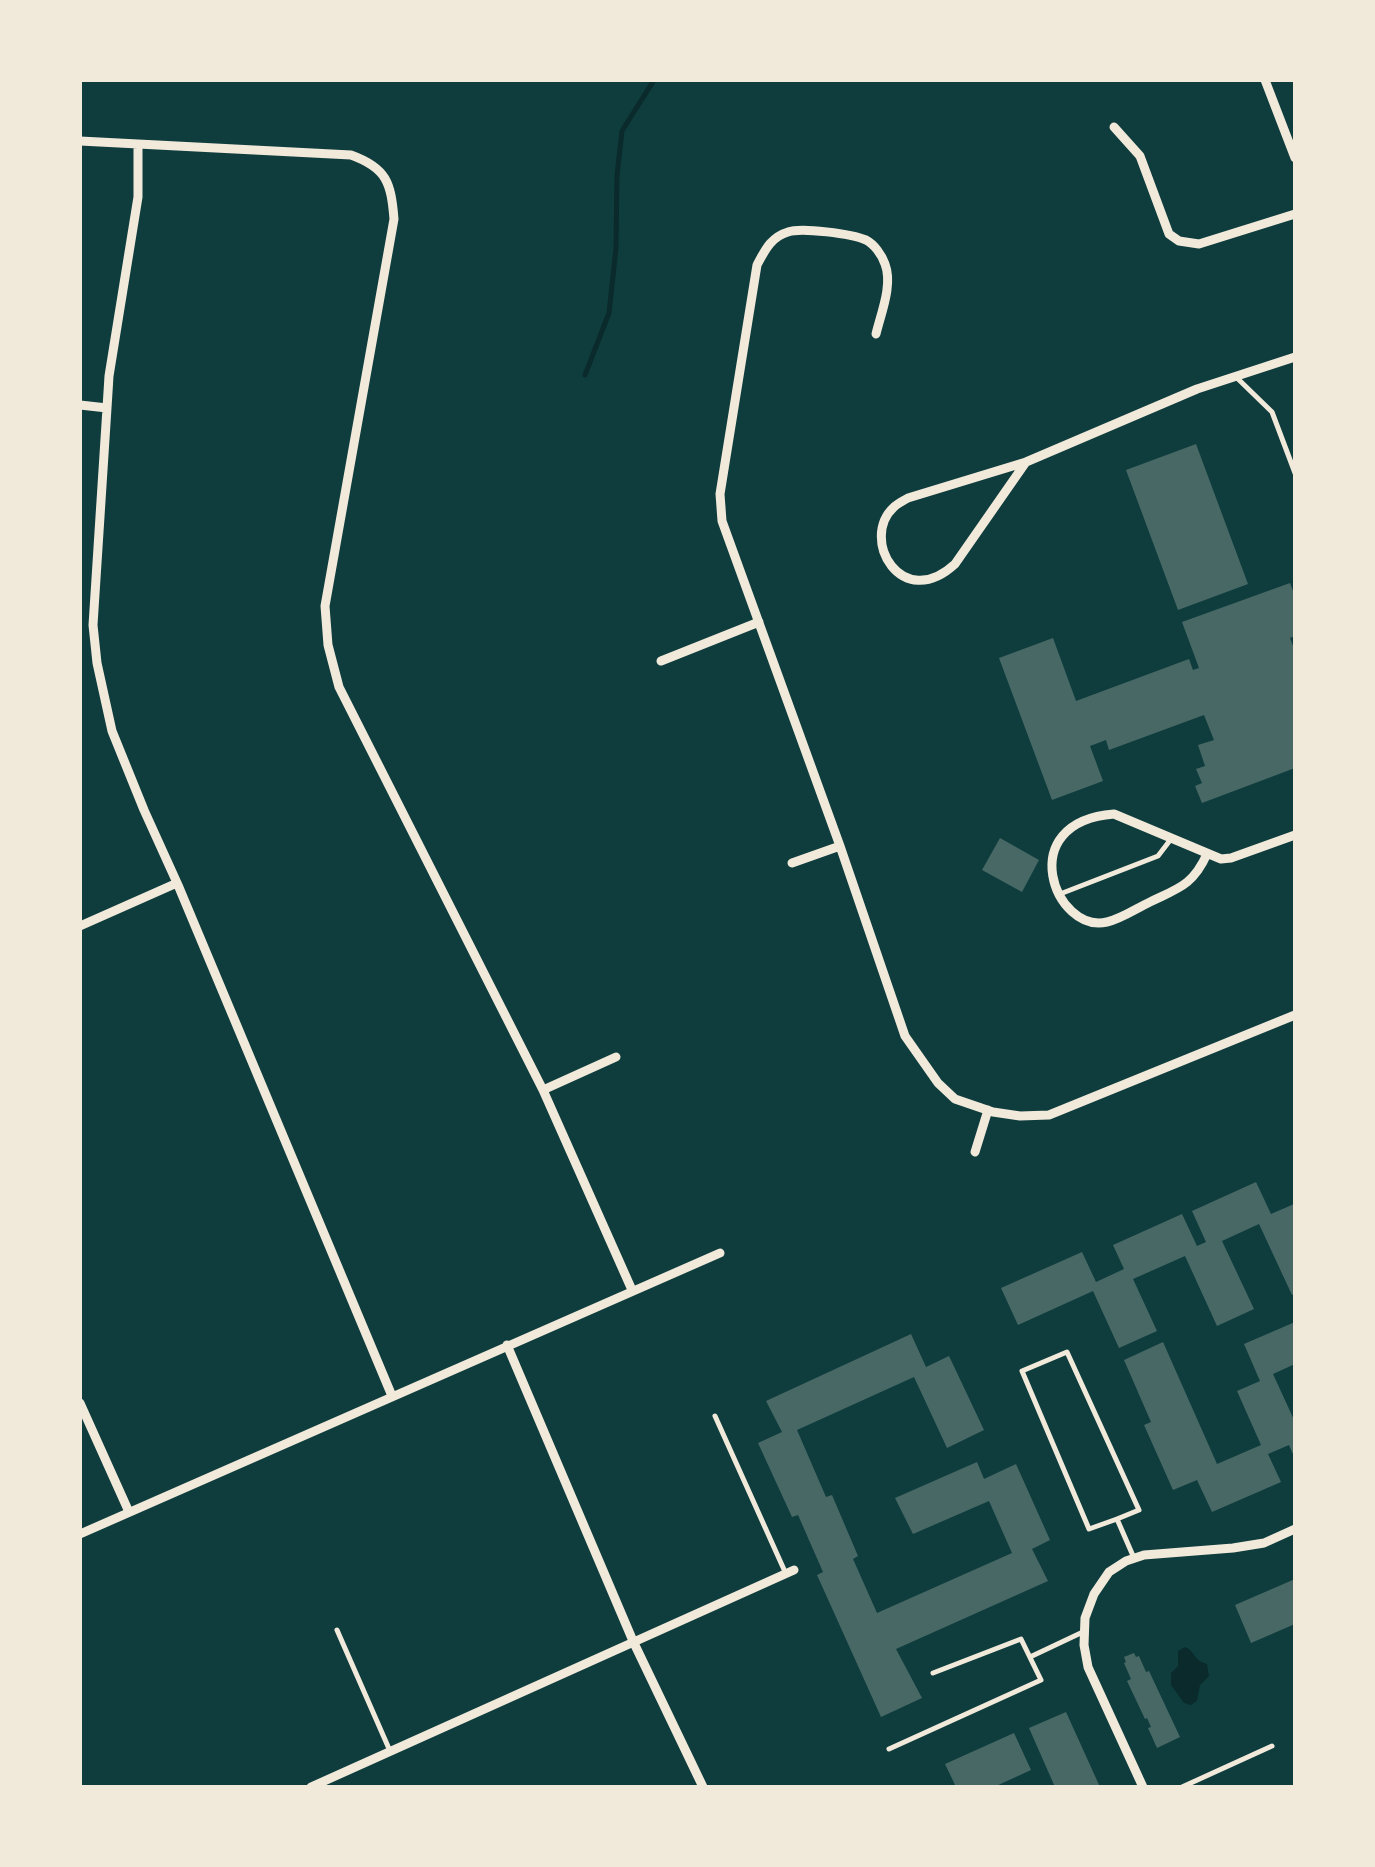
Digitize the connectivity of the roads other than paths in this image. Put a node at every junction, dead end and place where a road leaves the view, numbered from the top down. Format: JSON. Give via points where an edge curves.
{"nodes":[{"id":1,"x":1265,"y":80,"type":"edge"},
{"id":2,"x":1114,"y":127,"type":"dead end"},
{"id":3,"x":80,"y":141,"type":"edge"},
{"id":4,"x":138,"y":144,"type":"junction"},
{"id":5,"x":1295,"y":158,"type":"edge"},
{"id":6,"x":1295,"y":214,"type":"edge"},
{"id":7,"x":876,"y":334,"type":"dead end"},
{"id":8,"x":1295,"y":357,"type":"edge"},
{"id":9,"x":1236,"y":376,"type":"junction"},
{"id":10,"x":80,"y":405,"type":"edge"},
{"id":11,"x":107,"y":408,"type":"junction"},
{"id":12,"x":1026,"y":462,"type":"junction"},
{"id":13,"x":1295,"y":474,"type":"edge"},
{"id":14,"x":759,"y":622,"type":"junction"},
{"id":15,"x":95,"y":642,"type":"junction"},
{"id":16,"x":80,"y":643,"type":"edge"},
{"id":17,"x":661,"y":661,"type":"dead end"},
{"id":18,"x":1295,"y":835,"type":"edge"},
{"id":19,"x":1172,"y":839,"type":"junction"},
{"id":20,"x":840,"y":846,"type":"junction"},
{"id":21,"x":1206,"y":854,"type":"junction"},
{"id":22,"x":792,"y":863,"type":"dead end"},
{"id":23,"x":177,"y":882,"type":"junction"},
{"id":24,"x":1060,"y":894,"type":"junction"},
{"id":25,"x":80,"y":926,"type":"edge"},
{"id":26,"x":1295,"y":1015,"type":"edge"},
{"id":27,"x":616,"y":1057,"type":"dead end"},
{"id":28,"x":544,"y":1090,"type":"junction"},
{"id":29,"x":988,"y":1110,"type":"junction"},
{"id":30,"x":975,"y":1152,"type":"dead end"},
{"id":31,"x":720,"y":1253,"type":"dead end"},
{"id":32,"x":632,"y":1290,"type":"junction"},
{"id":33,"x":506,"y":1346,"type":"junction"},
{"id":34,"x":392,"y":1396,"type":"junction"},
{"id":35,"x":80,"y":1403,"type":"edge"},
{"id":36,"x":715,"y":1416,"type":"dead end"},
{"id":37,"x":129,"y":1512,"type":"junction"},
{"id":38,"x":1117,"y":1519,"type":"junction"},
{"id":39,"x":1295,"y":1529,"type":"edge"},
{"id":40,"x":80,"y":1534,"type":"edge"},
{"id":41,"x":1134,"y":1558,"type":"junction"},
{"id":42,"x":790,"y":1572,"type":"joint"},
{"id":43,"x":337,"y":1630,"type":"dead end"},
{"id":44,"x":1085,"y":1631,"type":"junction"},
{"id":45,"x":633,"y":1641,"type":"junction"},
{"id":46,"x":1030,"y":1656,"type":"junction"},
{"id":47,"x":933,"y":1674,"type":"dead end"},
{"id":48,"x":1272,"y":1746,"type":"dead end"},
{"id":49,"x":889,"y":1750,"type":"dead end"},
{"id":50,"x":390,"y":1751,"type":"junction"},
{"id":51,"x":310,"y":1787,"type":"edge"},
{"id":52,"x":703,"y":1787,"type":"edge"},
{"id":53,"x":1142,"y":1787,"type":"edge"},
{"id":54,"x":1182,"y":1787,"type":"edge"}],
"edges":[{"from":1,"to":5,"type":"street"},
{"from":2,"to":6,"type":"street","via":[[1140,156],[1170,234],[1179,241],[1198,244]]},
{"from":3,"to":4,"type":"street"},
{"from":4,"to":11,"type":"street","via":[[138,197]]},
{"from":4,"to":28,"type":"street","via":[[351,155],[382,172],[392,192],[394,220],[324,606],[328,646],[339,687]]},
{"from":7,"to":14,"type":"street","via":[[887,269],[867,240],[805,229],[769,242],[757,265],[720,494],[722,521]]},
{"from":8,"to":9,"type":"street"},
{"from":9,"to":12,"type":"street"},
{"from":9,"to":13,"type":"lane","via":[[1272,412]]},
{"from":10,"to":11,"type":"street"},
{"from":11,"to":15,"type":"street"},
{"from":12,"to":12,"type":"street","via":[[894,507],[882,530],[889,563],[910,580],[941,577]]},
{"from":14,"to":17,"type":"street"},
{"from":14,"to":20,"type":"street"},
{"from":15,"to":16,"type":"street"},
{"from":15,"to":23,"type":"street","via":[[112,731]]},
{"from":18,"to":21,"type":"street","via":[[1230,858]]},
{"from":19,"to":21,"type":"street"},
{"from":19,"to":24,"type":"lane","via":[[1158,856]]},
{"from":19,"to":24,"type":"street","via":[[1114,814],[1076,824],[1051,855]]},
{"from":20,"to":22,"type":"street"},
{"from":20,"to":29,"type":"street","via":[[905,1036],[955,1099]]},
{"from":21,"to":24,"type":"street","via":[[1188,884],[1107,922],[1078,916]]},
{"from":23,"to":25,"type":"street"},
{"from":23,"to":34,"type":"street"},
{"from":26,"to":29,"type":"street","via":[[1048,1115]]},
{"from":27,"to":28,"type":"street"},
{"from":28,"to":32,"type":"street"},
{"from":29,"to":30,"type":"street"},
{"from":31,"to":32,"type":"street"},
{"from":32,"to":33,"type":"street"},
{"from":33,"to":34,"type":"street"},
{"from":33,"to":45,"type":"street"},
{"from":34,"to":37,"type":"street"},
{"from":35,"to":37,"type":"street"},
{"from":36,"to":42,"type":"lane"},
{"from":37,"to":40,"type":"street"},
{"from":38,"to":38,"type":"lane","via":[[1139,1510],[1067,1352],[1022,1371],[1089,1530]]},
{"from":38,"to":41,"type":"lane"},
{"from":39,"to":41,"type":"street","via":[[1264,1543]]},
{"from":41,"to":44,"type":"street","via":[[1110,1572],[1094,1594]]},
{"from":42,"to":45,"type":"street"},
{"from":43,"to":50,"type":"lane"},
{"from":44,"to":46,"type":"lane"},
{"from":44,"to":53,"type":"street","via":[[1088,1667]]},
{"from":45,"to":50,"type":"street"},
{"from":45,"to":52,"type":"street"},
{"from":46,"to":47,"type":"lane","via":[[1022,1639]]},
{"from":46,"to":49,"type":"lane","via":[[1041,1680]]},
{"from":48,"to":54,"type":"lane"},
{"from":50,"to":51,"type":"street"}]}
